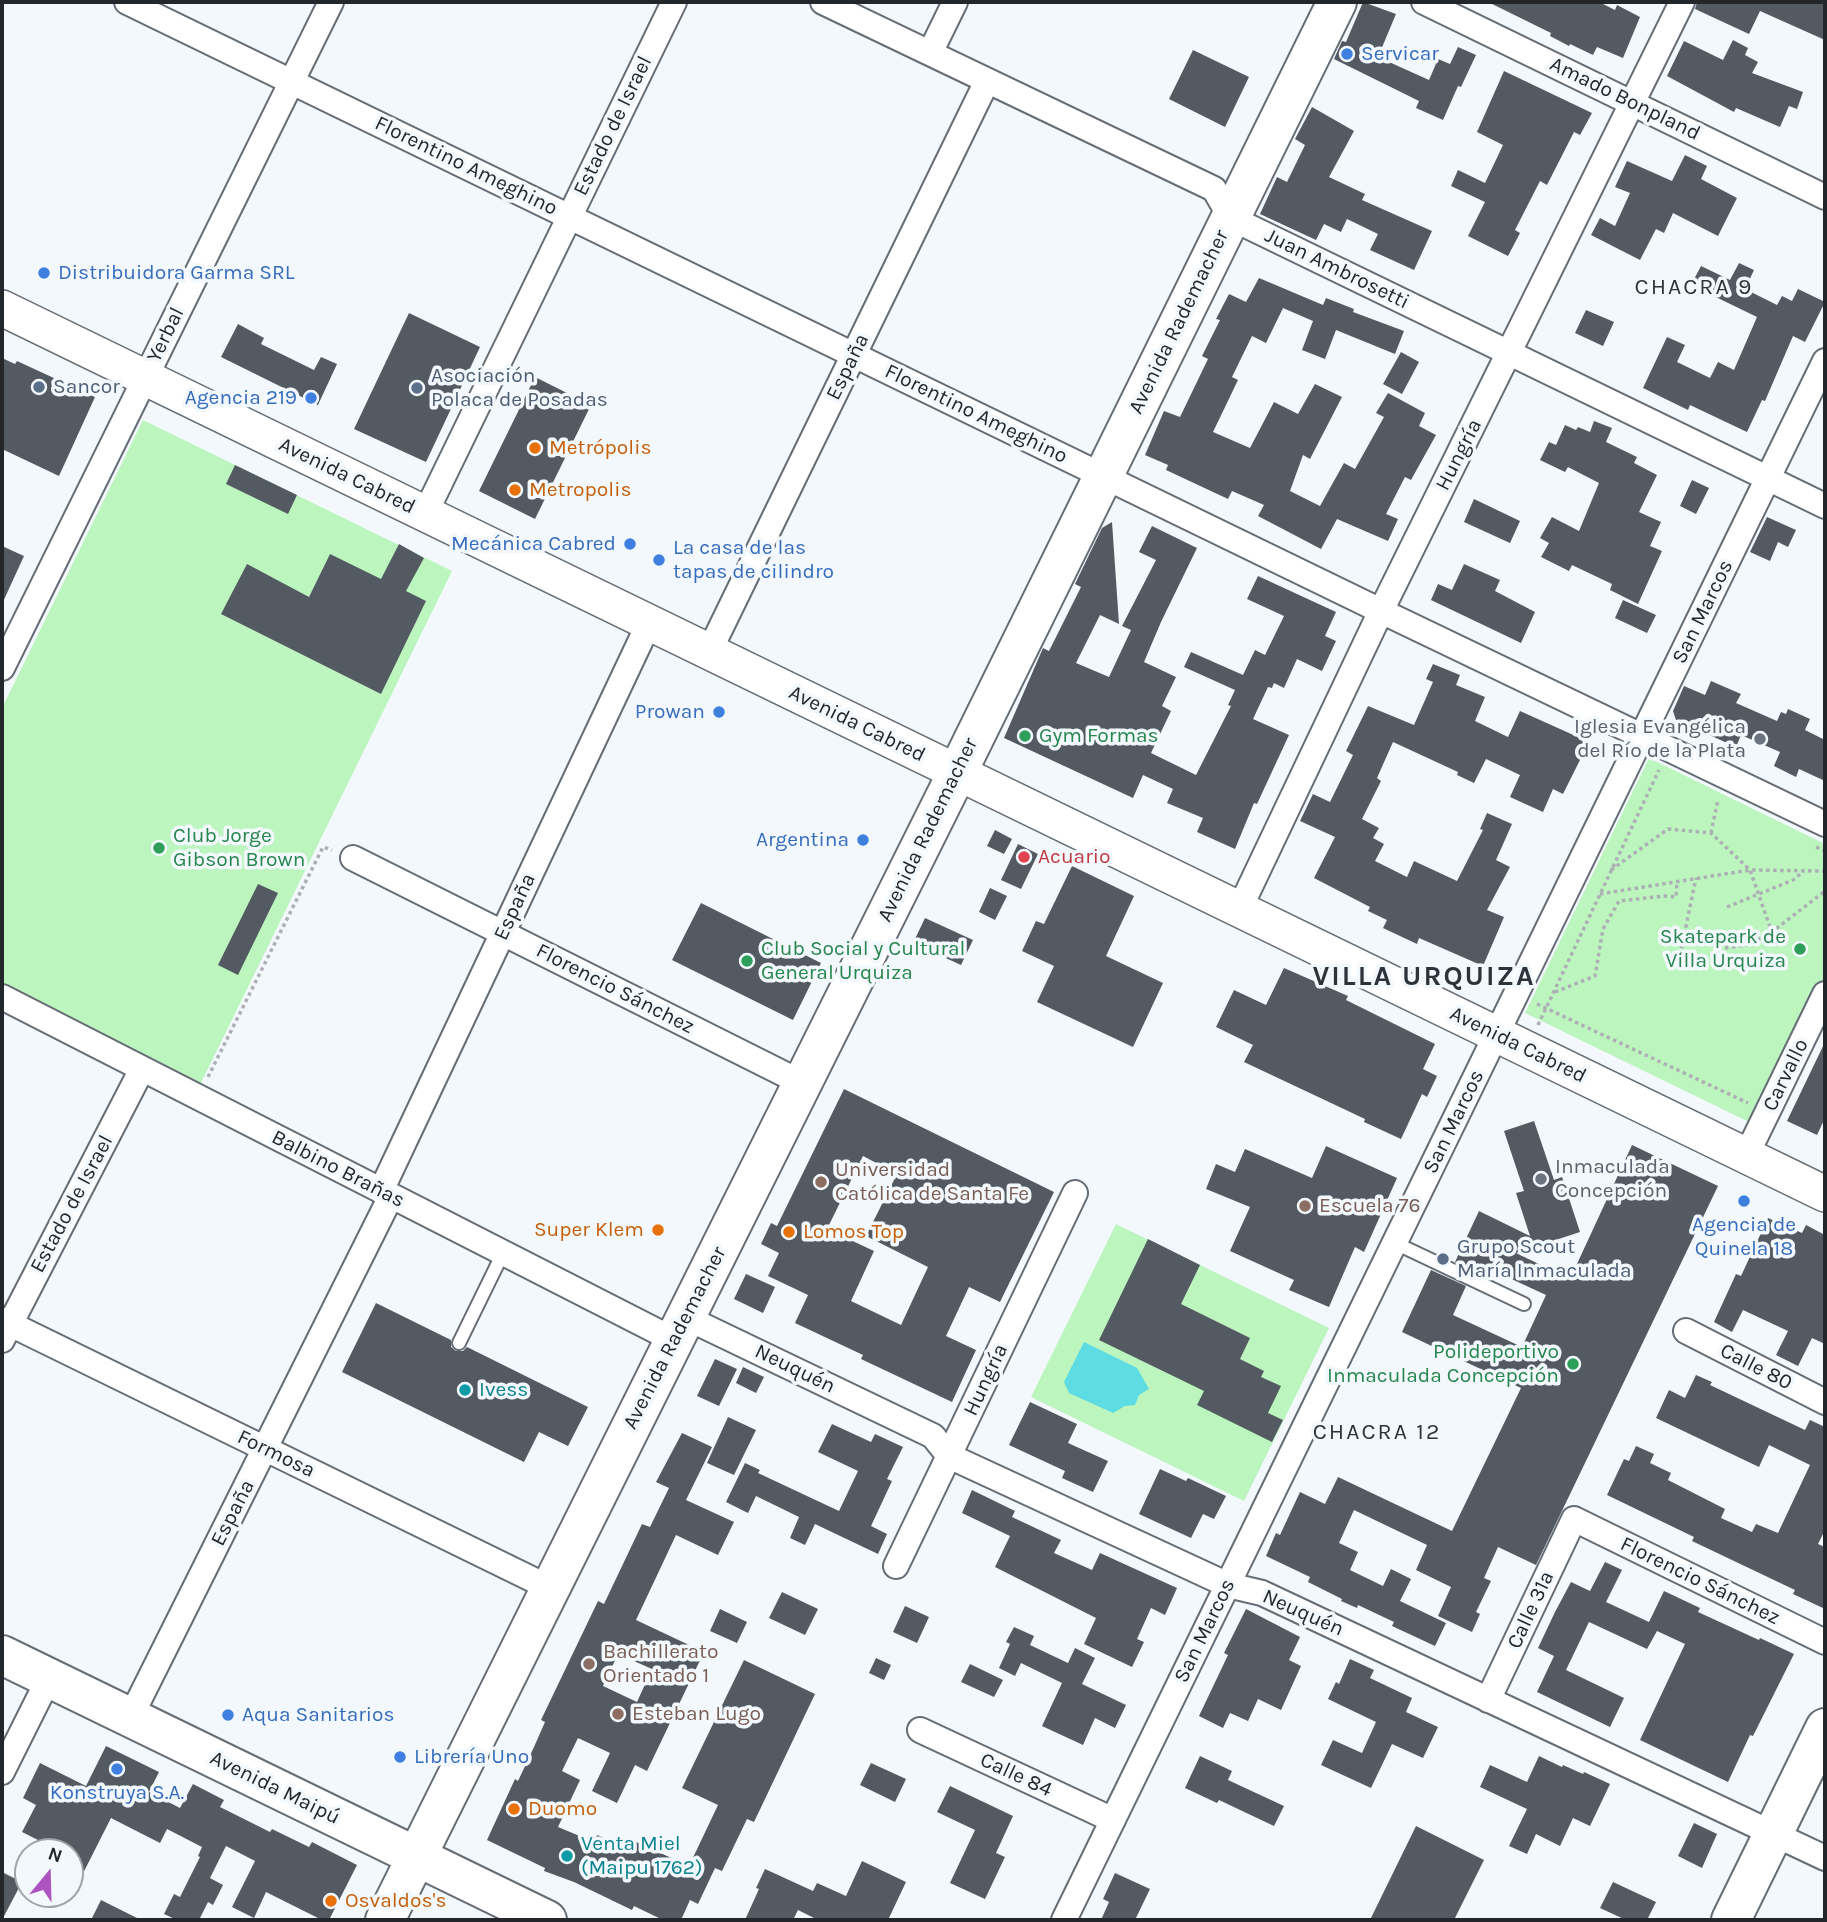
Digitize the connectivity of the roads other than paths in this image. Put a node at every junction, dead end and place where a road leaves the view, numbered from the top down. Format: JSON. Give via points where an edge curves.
{"nodes":[{"id":1,"x":127,"y":2,"type":"edge"},
{"id":2,"x":331,"y":2,"type":"edge"},
{"id":3,"x":674,"y":2,"type":"edge"},
{"id":4,"x":823,"y":2,"type":"edge"},
{"id":5,"x":955,"y":2,"type":"edge"},
{"id":6,"x":1337,"y":2,"type":"edge"},
{"id":7,"x":1424,"y":2,"type":"edge"},
{"id":8,"x":1682,"y":2,"type":"edge"},
{"id":9,"x":930,"y":53,"type":"junction"},
{"id":10,"x":291,"y":81,"type":"junction"},
{"id":11,"x":987,"y":81,"type":"junction"},
{"id":12,"x":1633,"y":103,"type":"junction"},
{"id":13,"x":1825,"y":197,"type":"edge"},
{"id":14,"x":569,"y":216,"type":"junction"},
{"id":15,"x":1231,"y":218,"type":"junction"},
{"id":16,"x":2,"y":308,"type":"edge"},
{"id":17,"x":1510,"y":353,"type":"junction"},
{"id":18,"x":854,"y":354,"type":"junction"},
{"id":19,"x":1825,"y":361,"type":"edge"},
{"id":20,"x":146,"y":377,"type":"junction"},
{"id":21,"x":1103,"y":476,"type":"junction"},
{"id":22,"x":1768,"y":478,"type":"junction"},
{"id":23,"x":1825,"y":506,"type":"edge"},
{"id":24,"x":425,"y":514,"type":"junction"},
{"id":25,"x":1381,"y":611,"type":"junction"},
{"id":26,"x":649,"y":623,"type":"junction"},
{"id":27,"x":5,"y":652,"type":"edge"},
{"id":28,"x":709,"y":652,"type":"junction"},
{"id":29,"x":1642,"y":736,"type":"junction"},
{"id":30,"x":957,"y":773,"type":"junction"},
{"id":31,"x":1825,"y":824,"type":"edge"},
{"id":32,"x":353,"y":858,"type":"road end"},
{"id":33,"x":1239,"y":910,"type":"junction"},
{"id":34,"x":503,"y":933,"type":"junction"},
{"id":35,"x":1825,"y":994,"type":"edge"},
{"id":36,"x":2,"y":997,"type":"edge"},
{"id":37,"x":1511,"y":1042,"type":"junction"},
{"id":38,"x":142,"y":1069,"type":"junction"},
{"id":39,"x":802,"y":1083,"type":"junction"},
{"id":40,"x":1746,"y":1156,"type":"junction"},
{"id":41,"x":386,"y":1193,"type":"junction"},
{"id":42,"x":1075,"y":1193,"type":"dead end"},
{"id":43,"x":1825,"y":1194,"type":"edge"},
{"id":44,"x":1395,"y":1242,"type":"junction"},
{"id":45,"x":503,"y":1253,"type":"junction"},
{"id":46,"x":1524,"y":1304,"type":"dead end"},
{"id":47,"x":4,"y":1328,"type":"edge"},
{"id":48,"x":680,"y":1328,"type":"junction"},
{"id":49,"x":1686,"y":1331,"type":"dead end"},
{"id":50,"x":458,"y":1343,"type":"dead end"},
{"id":51,"x":1825,"y":1402,"type":"edge"},
{"id":52,"x":265,"y":1448,"type":"junction"},
{"id":53,"x":949,"y":1456,"type":"junction"},
{"id":54,"x":1574,"y":1519,"type":"joint"},
{"id":55,"x":896,"y":1566,"type":"dead end"},
{"id":56,"x":1228,"y":1585,"type":"junction"},
{"id":57,"x":550,"y":1588,"type":"junction"},
{"id":58,"x":1825,"y":1642,"type":"edge"},
{"id":59,"x":2,"y":1655,"type":"edge"},
{"id":60,"x":49,"y":1678,"type":"junction"},
{"id":61,"x":1488,"y":1700,"type":"junction"},
{"id":62,"x":131,"y":1718,"type":"junction"},
{"id":63,"x":1825,"y":1728,"type":"edge"},
{"id":64,"x":920,"y":1730,"type":"dead end"},
{"id":65,"x":2,"y":1772,"type":"edge"},
{"id":66,"x":1113,"y":1820,"type":"junction"},
{"id":67,"x":1774,"y":1833,"type":"junction"},
{"id":68,"x":416,"y":1856,"type":"junction"},
{"id":69,"x":1825,"y":1858,"type":"edge"},
{"id":70,"x":385,"y":1920,"type":"edge"},
{"id":71,"x":547,"y":1920,"type":"edge"},
{"id":72,"x":1064,"y":1920,"type":"edge"},
{"id":73,"x":1731,"y":1920,"type":"edge"}],
"edges":[{"from":1,"to":10,"type":"street","name":"Florentino Ameghino"},
{"from":2,"to":10,"type":"street","name":"Yerbal"},
{"from":3,"to":14,"type":"street","name":"Estado de Israel"},
{"from":4,"to":9,"type":"street"},
{"from":5,"to":9,"type":"street"},
{"from":6,"to":15,"type":"main road","name":"Avenida Rademacher"},
{"from":7,"to":12,"type":"street","name":"Amado Bonpland"},
{"from":8,"to":12,"type":"street","name":"Hungría"},
{"from":9,"to":11,"type":"street"},
{"from":10,"to":14,"type":"street","name":"Florentino Ameghino"},
{"from":10,"to":20,"type":"street","name":"Yerbal"},
{"from":11,"to":15,"type":"street","via":[[1214,190]]},
{"from":11,"to":18,"type":"street","name":"España"},
{"from":12,"to":13,"type":"street","name":"Amado Bonpland"},
{"from":12,"to":17,"type":"street","name":"Hungría"},
{"from":14,"to":18,"type":"street","name":"Florentino Ameghino"},
{"from":14,"to":24,"type":"street","name":"Estado de Israel"},
{"from":15,"to":17,"type":"street","name":"Juan Ambrosetti"},
{"from":15,"to":21,"type":"main road","name":"Avenida Rademacher"},
{"from":16,"to":20,"type":"main road","name":"Avenida Cabred"},
{"from":17,"to":22,"type":"street","name":"Juan Ambrosetti"},
{"from":17,"to":25,"type":"street","name":"Hungría"},
{"from":18,"to":21,"type":"street","name":"Florentino Ameghino"},
{"from":18,"to":28,"type":"street","name":"España"},
{"from":19,"to":22,"type":"street","name":"San Marcos"},
{"from":20,"to":24,"type":"main road","name":"Avenida Cabred"},
{"from":20,"to":27,"type":"street","name":"Yerbal"},
{"from":21,"to":25,"type":"street","name":"Florentino Ameghino"},
{"from":21,"to":30,"type":"main road","name":"Avenida Rademacher"},
{"from":22,"to":23,"type":"street","name":"Juan Ambrosetti"},
{"from":22,"to":29,"type":"street","name":"San Marcos"},
{"from":24,"to":26,"type":"main road","name":"Avenida Cabred"},
{"from":25,"to":29,"type":"street","name":"Florentino Ameghino"},
{"from":25,"to":33,"type":"street","name":"Hungría"},
{"from":26,"to":28,"type":"main road","name":"Avenida Cabred"},
{"from":26,"to":34,"type":"street","name":"España"},
{"from":28,"to":30,"type":"main road","name":"Avenida Cabred"},
{"from":29,"to":31,"type":"street","name":"Florentino Ameghino"},
{"from":29,"to":37,"type":"street","name":"San Marcos","via":[[1517,992]]},
{"from":30,"to":33,"type":"main road","name":"Avenida Cabred"},
{"from":30,"to":39,"type":"main road","name":"Avenida Rademacher"},
{"from":32,"to":34,"type":"street","name":"Florencio Sánchez"},
{"from":33,"to":37,"type":"main road","name":"Avenida Cabred"},
{"from":34,"to":39,"type":"street","name":"Florencio Sánchez"},
{"from":34,"to":41,"type":"street","name":"España"},
{"from":35,"to":40,"type":"street","name":"Carvallo"},
{"from":36,"to":38,"type":"street","name":"Balbino Brañas"},
{"from":37,"to":40,"type":"main road","name":"Avenida Cabred"},
{"from":37,"to":44,"type":"street","name":"San Marcos"},
{"from":38,"to":41,"type":"street","name":"Balbino Brañas"},
{"from":38,"to":47,"type":"street","name":"Estado de Israel"},
{"from":39,"to":48,"type":"main road","name":"Avenida Rademacher"},
{"from":40,"to":43,"type":"main road","name":"Avenida Cabred"},
{"from":41,"to":45,"type":"street","name":"Balbino Brañas"},
{"from":41,"to":52,"type":"street","name":"España"},
{"from":42,"to":53,"type":"street","name":"Hungría"},
{"from":44,"to":46,"type":"lane"},
{"from":44,"to":56,"type":"street","name":"San Marcos"},
{"from":45,"to":48,"type":"street","name":"Balbino Brañas"},
{"from":45,"to":50,"type":"lane"},
{"from":47,"to":52,"type":"street","name":"Formosa"},
{"from":48,"to":53,"type":"street","name":"Neuquén","via":[[933,1436]]},
{"from":48,"to":57,"type":"main road","name":"Avenida Rademacher"},
{"from":49,"to":51,"type":"street","name":"Calle 80"},
{"from":52,"to":57,"type":"street","name":"Formosa"},
{"from":52,"to":62,"type":"street","name":"España"},
{"from":53,"to":55,"type":"street","name":"Hungría"},
{"from":53,"to":56,"type":"street","name":"Neuquén"},
{"from":54,"to":58,"type":"street","name":"Florencio Sánchez"},
{"from":54,"to":61,"type":"street","name":"Calle 31a"},
{"from":56,"to":61,"type":"street","name":"Neuquén","via":[[1262,1593]]},
{"from":56,"to":66,"type":"street","name":"San Marcos"},
{"from":57,"to":68,"type":"main road","name":"Avenida Rademacher"},
{"from":59,"to":60,"type":"main road","name":"Avenida Maipú"},
{"from":60,"to":62,"type":"main road","name":"Avenida Maipú"},
{"from":60,"to":65,"type":"street"},
{"from":61,"to":67,"type":"street","name":"Neuquén"},
{"from":62,"to":68,"type":"main road","name":"Avenida Maipú"},
{"from":63,"to":67,"type":"main road"},
{"from":64,"to":66,"type":"street","name":"Calle 84"},
{"from":66,"to":72,"type":"street","name":"San Marcos"},
{"from":67,"to":69,"type":"street","name":"Neuquén"},
{"from":67,"to":73,"type":"main road"},
{"from":68,"to":70,"type":"main road","name":"Avenida Rademacher"},
{"from":68,"to":71,"type":"main road","name":"Avenida Maipú"}]}
